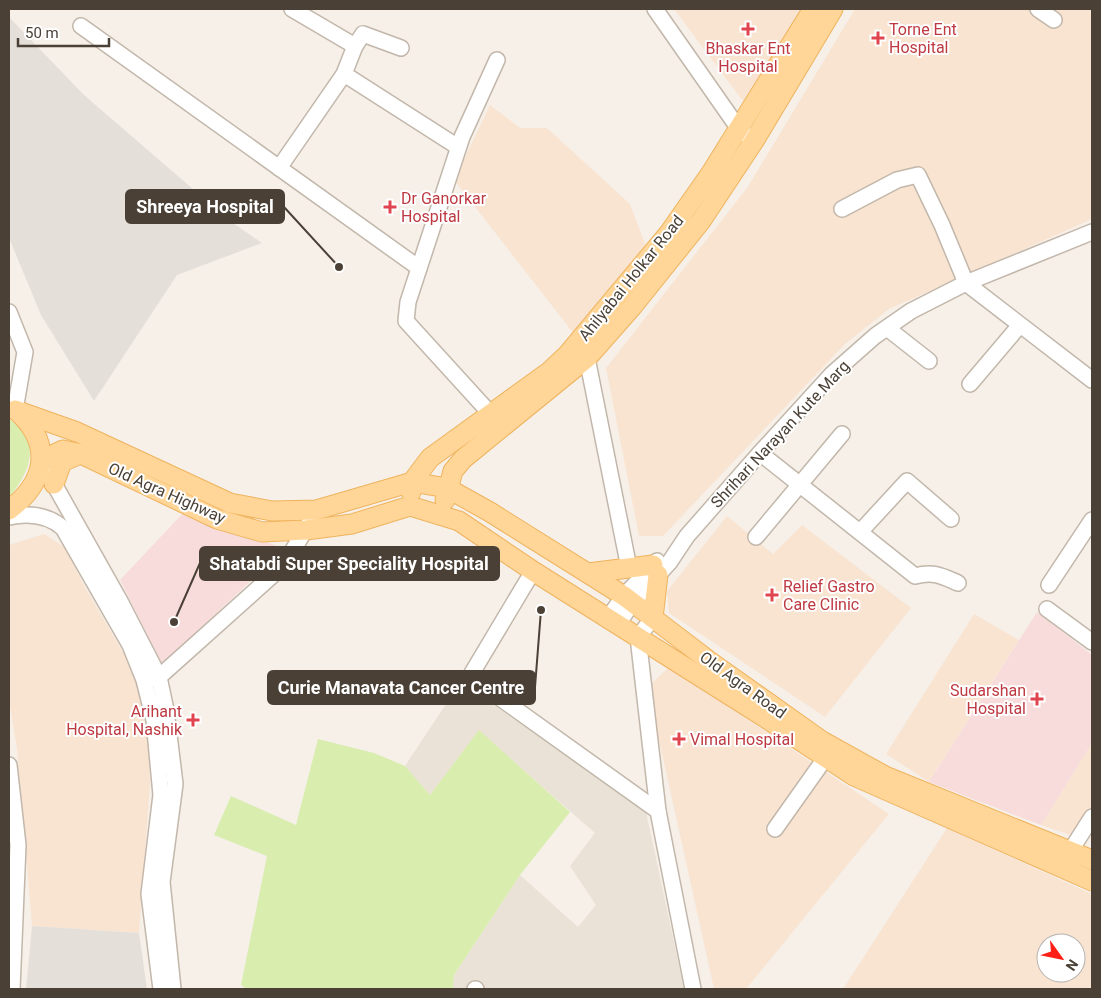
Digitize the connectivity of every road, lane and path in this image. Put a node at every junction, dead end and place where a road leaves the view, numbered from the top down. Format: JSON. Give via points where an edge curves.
{"nodes":[{"id":1,"x":292,"y":9,"type":"edge"},
{"id":2,"x":655,"y":9,"type":"edge"},
{"id":3,"x":814,"y":9,"type":"edge"},
{"id":4,"x":833,"y":9,"type":"edge"},
{"id":5,"x":1038,"y":9,"type":"edge"},
{"id":6,"x":1054,"y":20,"type":"dead end"},
{"id":7,"x":81,"y":26,"type":"dead end"},
{"id":8,"x":355,"y":46,"type":"junction"},
{"id":9,"x":401,"y":48,"type":"dead end"},
{"id":10,"x":497,"y":60,"type":"dead end"},
{"id":11,"x":344,"y":74,"type":"junction"},
{"id":12,"x":739,"y":129,"type":"junction"},
{"id":13,"x":754,"y":141,"type":"junction"},
{"id":14,"x":458,"y":147,"type":"junction"},
{"id":15,"x":280,"y":168,"type":"junction"},
{"id":16,"x":842,"y":209,"type":"dead end"},
{"id":17,"x":1092,"y":232,"type":"edge"},
{"id":18,"x":419,"y":268,"type":"junction"},
{"id":19,"x":966,"y":283,"type":"junction"},
{"id":20,"x":9,"y":312,"type":"edge"},
{"id":21,"x":1020,"y":325,"type":"junction"},
{"id":22,"x":887,"y":328,"type":"junction"},
{"id":23,"x":587,"y":358,"type":"junction"},
{"id":24,"x":929,"y":361,"type":"dead end"},
{"id":25,"x":1092,"y":380,"type":"edge"},
{"id":26,"x":970,"y":384,"type":"dead end"},
{"id":27,"x":12,"y":408,"type":"edge"},
{"id":28,"x":497,"y":420,"type":"junction"},
{"id":29,"x":842,"y":434,"type":"dead end"},
{"id":30,"x":760,"y":453,"type":"junction"},
{"id":31,"x":81,"y":454,"type":"junction"},
{"id":32,"x":42,"y":460,"type":"junction"},
{"id":33,"x":412,"y":482,"type":"junction"},
{"id":34,"x":54,"y":484,"type":"junction"},
{"id":35,"x":799,"y":484,"type":"junction"},
{"id":36,"x":447,"y":488,"type":"junction"},
{"id":37,"x":410,"y":506,"type":"junction"},
{"id":38,"x":9,"y":510,"type":"edge"},
{"id":39,"x":316,"y":510,"type":"junction"},
{"id":40,"x":9,"y":517,"type":"edge"},
{"id":41,"x":450,"y":518,"type":"junction"},
{"id":42,"x":951,"y":518,"type":"dead end"},
{"id":43,"x":1092,"y":520,"type":"edge"},
{"id":44,"x":70,"y":526,"type":"junction"},
{"id":45,"x":306,"y":530,"type":"junction"},
{"id":46,"x":860,"y":532,"type":"junction"},
{"id":47,"x":756,"y":536,"type":"dead end"},
{"id":48,"x":629,"y":568,"type":"junction"},
{"id":49,"x":655,"y":570,"type":"junction"},
{"id":50,"x":533,"y":571,"type":"junction"},
{"id":51,"x":588,"y":574,"type":"junction"},
{"id":52,"x":958,"y":583,"type":"dead end"},
{"id":53,"x":1049,"y":585,"type":"dead end"},
{"id":54,"x":628,"y":599,"type":"junction"},
{"id":55,"x":1048,"y":609,"type":"dead end"},
{"id":56,"x":653,"y":618,"type":"junction"},
{"id":57,"x":613,"y":621,"type":"junction"},
{"id":58,"x":638,"y":638,"type":"junction"},
{"id":59,"x":1092,"y":642,"type":"edge"},
{"id":60,"x":152,"y":678,"type":"junction"},
{"id":61,"x":826,"y":757,"type":"junction"},
{"id":62,"x":9,"y":765,"type":"edge"},
{"id":63,"x":658,"y":811,"type":"junction"},
{"id":64,"x":1092,"y":817,"type":"edge"},
{"id":65,"x":775,"y":829,"type":"dead end"},
{"id":66,"x":1071,"y":850,"type":"junction"},
{"id":67,"x":1092,"y":860,"type":"edge"},
{"id":68,"x":1092,"y":881,"type":"edge"},
{"id":69,"x":160,"y":944,"type":"junction"},
{"id":70,"x":12,"y":989,"type":"edge"},
{"id":71,"x":161,"y":989,"type":"edge"},
{"id":72,"x":173,"y":989,"type":"edge"},
{"id":73,"x":693,"y":989,"type":"edge"}],
"edges":[{"from":1,"to":8,"type":"street"},
{"from":2,"to":12,"type":"street"},
{"from":3,"to":12,"type":"main road","name":"Ahilyabai Holkar Road"},
{"from":4,"to":13,"type":"main road","name":"Ahilyabai Holkar Road"},
{"from":5,"to":6,"type":"street"},
{"from":7,"to":15,"type":"street"},
{"from":8,"to":9,"type":"street","via":[[363,34]]},
{"from":8,"to":11,"type":"street"},
{"from":10,"to":14,"type":"street"},
{"from":11,"to":14,"type":"street"},
{"from":11,"to":15,"type":"street"},
{"from":12,"to":13,"type":"street"},
{"from":12,"to":28,"type":"main road","name":"Ahilyabai Holkar Road","via":[[712,174],[669,233],[567,355]]},
{"from":13,"to":23,"type":"main road","name":"Ahilyabai Holkar Road","via":[[701,222]]},
{"from":14,"to":18,"type":"street"},
{"from":15,"to":18,"type":"street"},
{"from":16,"to":19,"type":"street","via":[[897,180],[918,175]]},
{"from":17,"to":19,"type":"street","name":"Shrihari Narayan Kute Marg"},
{"from":18,"to":28,"type":"street","via":[[408,302],[406,321]]},
{"from":19,"to":21,"type":"street"},
{"from":19,"to":22,"type":"street","name":"Shrihari Narayan Kute Marg","via":[[911,311]]},
{"from":20,"to":27,"type":"street","via":[[25,352]]},
{"from":21,"to":25,"type":"street"},
{"from":21,"to":26,"type":"street"},
{"from":22,"to":24,"type":"street"},
{"from":22,"to":30,"type":"street","name":"Shrihari Narayan Kute Marg","via":[[832,374]]},
{"from":23,"to":28,"type":"main road","name":"Ahilyabai Holkar Road"},
{"from":23,"to":48,"type":"street"},
{"from":27,"to":32,"type":"main road","via":[[36,433]]},
{"from":27,"to":39,"type":"main road","name":"Old Agra Highway","via":[[103,444],[230,503],[272,511]]},
{"from":28,"to":33,"type":"main road","name":"Ahilyabai Holkar Road","via":[[430,458]]},
{"from":28,"to":36,"type":"main road","name":"Ahilyabai Holkar Road","via":[[453,471]]},
{"from":29,"to":35,"type":"street"},
{"from":30,"to":35,"type":"street"},
{"from":30,"to":49,"type":"street","name":"Shrihari Narayan Kute Marg"},
{"from":31,"to":32,"type":"main road","via":[[63,450]]},
{"from":31,"to":34,"type":"main road","via":[[62,462]]},
{"from":31,"to":45,"type":"main road","name":"Old Agra Highway","via":[[218,518],[262,532]]},
{"from":32,"to":34,"type":"street"},
{"from":32,"to":38,"type":"main road","via":[[37,479],[24,499]]},
{"from":33,"to":36,"type":"main road","name":"Old Agra Road"},
{"from":33,"to":37,"type":"main road"},
{"from":33,"to":39,"type":"main road","name":"Old Agra Highway"},
{"from":34,"to":44,"type":"street"},
{"from":35,"to":46,"type":"street"},
{"from":35,"to":47,"type":"street"},
{"from":36,"to":41,"type":"main road","name":"Ahilyabai Holkar Road"},
{"from":36,"to":51,"type":"main road","name":"Old Agra Road"},
{"from":37,"to":41,"type":"main road"},
{"from":37,"to":45,"type":"main road","name":"Old Agra Highway","via":[[352,524]]},
{"from":39,"to":45,"type":"street"},
{"from":40,"to":44,"type":"street","via":[[40,516]]},
{"from":41,"to":50,"type":"main road","name":"Old Agra Road"},
{"from":42,"to":46,"type":"street","via":[[907,481]]},
{"from":43,"to":53,"type":"street"},
{"from":44,"to":60,"type":"street","via":[[114,615]]},
{"from":45,"to":60,"type":"street","via":[[284,565]]},
{"from":46,"to":52,"type":"street","via":[[915,576],[938,573]]},
{"from":48,"to":49,"type":"main road"},
{"from":48,"to":51,"type":"main road"},
{"from":49,"to":54,"type":"street","name":"Shrihari Narayan Kute Marg"},
{"from":49,"to":56,"type":"main road"},
{"from":50,"to":57,"type":"main road","name":"Old Agra Road"},
{"from":50,"to":63,"type":"street","via":[[472,678]]},
{"from":51,"to":54,"type":"main road","name":"Old Agra Road"},
{"from":54,"to":56,"type":"main road","name":"Old Agra Road"},
{"from":54,"to":57,"type":"street","name":"Shrihari Narayan Kute Marg"},
{"from":55,"to":59,"type":"street"},
{"from":56,"to":58,"type":"street"},
{"from":56,"to":66,"type":"main road","name":"Old Agra Road","via":[[822,741],[885,776]]},
{"from":57,"to":58,"type":"main road","name":"Old Agra Road"},
{"from":58,"to":61,"type":"main road","name":"Old Agra Road"},
{"from":58,"to":63,"type":"street"},
{"from":60,"to":69,"type":"street","via":[[161,795],[149,894]]},
{"from":61,"to":65,"type":"street"},
{"from":61,"to":68,"type":"main road","name":"Old Agra Road","via":[[854,776]]},
{"from":62,"to":70,"type":"street","via":[[18,845]]},
{"from":63,"to":73,"type":"street"},
{"from":64,"to":66,"type":"street"},
{"from":66,"to":67,"type":"main road","name":"Old Agra Road"},
{"from":69,"to":71,"type":"street"},
{"from":69,"to":72,"type":"street"}]}
